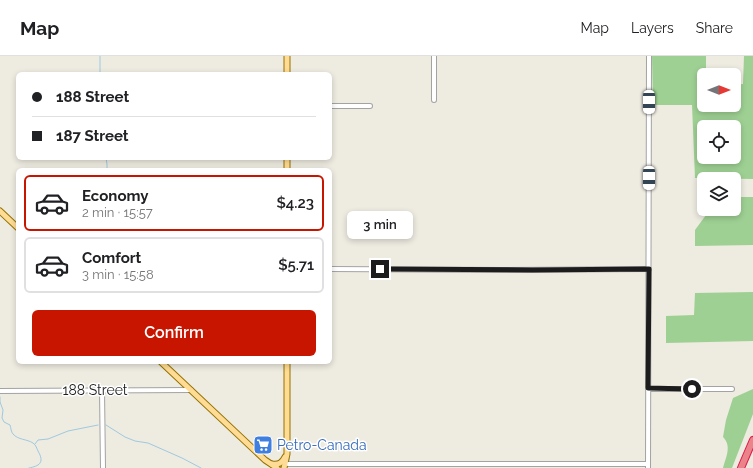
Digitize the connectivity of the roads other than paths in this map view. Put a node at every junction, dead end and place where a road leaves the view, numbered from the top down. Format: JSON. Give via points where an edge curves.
{"nodes":[{"id":1,"x":287,"y":56,"type":"edge"},
{"id":2,"x":434,"y":56,"type":"edge"},
{"id":3,"x":649,"y":56,"type":"edge"},
{"id":4,"x":287,"y":72,"type":"edge"},
{"id":5,"x":434,"y":100,"type":"dead end"},
{"id":6,"x":332,"y":106,"type":"edge"},
{"id":7,"x":370,"y":106,"type":"dead end"},
{"id":8,"x":0,"y":211,"type":"edge"},
{"id":9,"x":16,"y":226,"type":"edge"},
{"id":10,"x":332,"y":268,"type":"edge"},
{"id":11,"x":649,"y":269,"type":"junction"},
{"id":12,"x":163,"y":364,"type":"edge"},
{"id":13,"x":287,"y":364,"type":"edge"},
{"id":14,"x":648,"y":388,"type":"junction"},
{"id":15,"x":732,"y":389,"type":"dead end"},
{"id":16,"x":102,"y":390,"type":"junction"},
{"id":17,"x":191,"y":390,"type":"junction"},
{"id":18,"x":0,"y":391,"type":"edge"},
{"id":19,"x":753,"y":440,"type":"edge"},
{"id":20,"x":753,"y":444,"type":"edge"},
{"id":21,"x":286,"y":455,"type":"junction"},
{"id":22,"x":271,"y":466,"type":"edge"},
{"id":23,"x":648,"y":466,"type":"edge"},
{"id":24,"x":287,"y":467,"type":"edge"},
{"id":25,"x":102,"y":468,"type":"edge"},
{"id":26,"x":277,"y":468,"type":"edge"},
{"id":27,"x":743,"y":468,"type":"edge"}],
"edges":[{"from":1,"to":4,"type":"main road"},
{"from":2,"to":5,"type":"street"},
{"from":3,"to":11,"type":"street"},
{"from":6,"to":7,"type":"street"},
{"from":8,"to":9,"type":"main road"},
{"from":10,"to":11,"type":"street"},
{"from":11,"to":14,"type":"street"},
{"from":12,"to":17,"type":"main road"},
{"from":13,"to":21,"type":"main road"},
{"from":14,"to":15,"type":"street"},
{"from":14,"to":23,"type":"street"},
{"from":16,"to":17,"type":"street","name":"188 Street"},
{"from":16,"to":18,"type":"street","name":"188 Street"},
{"from":16,"to":25,"type":"street"},
{"from":17,"to":22,"type":"main road"},
{"from":19,"to":27,"type":"highway"},
{"from":20,"to":27,"type":"highway"},
{"from":21,"to":22,"type":"main road","via":[[279,464]]},
{"from":21,"to":24,"type":"main road"},
{"from":22,"to":26,"type":"main road"},
{"from":23,"to":24,"type":"street"}]}
